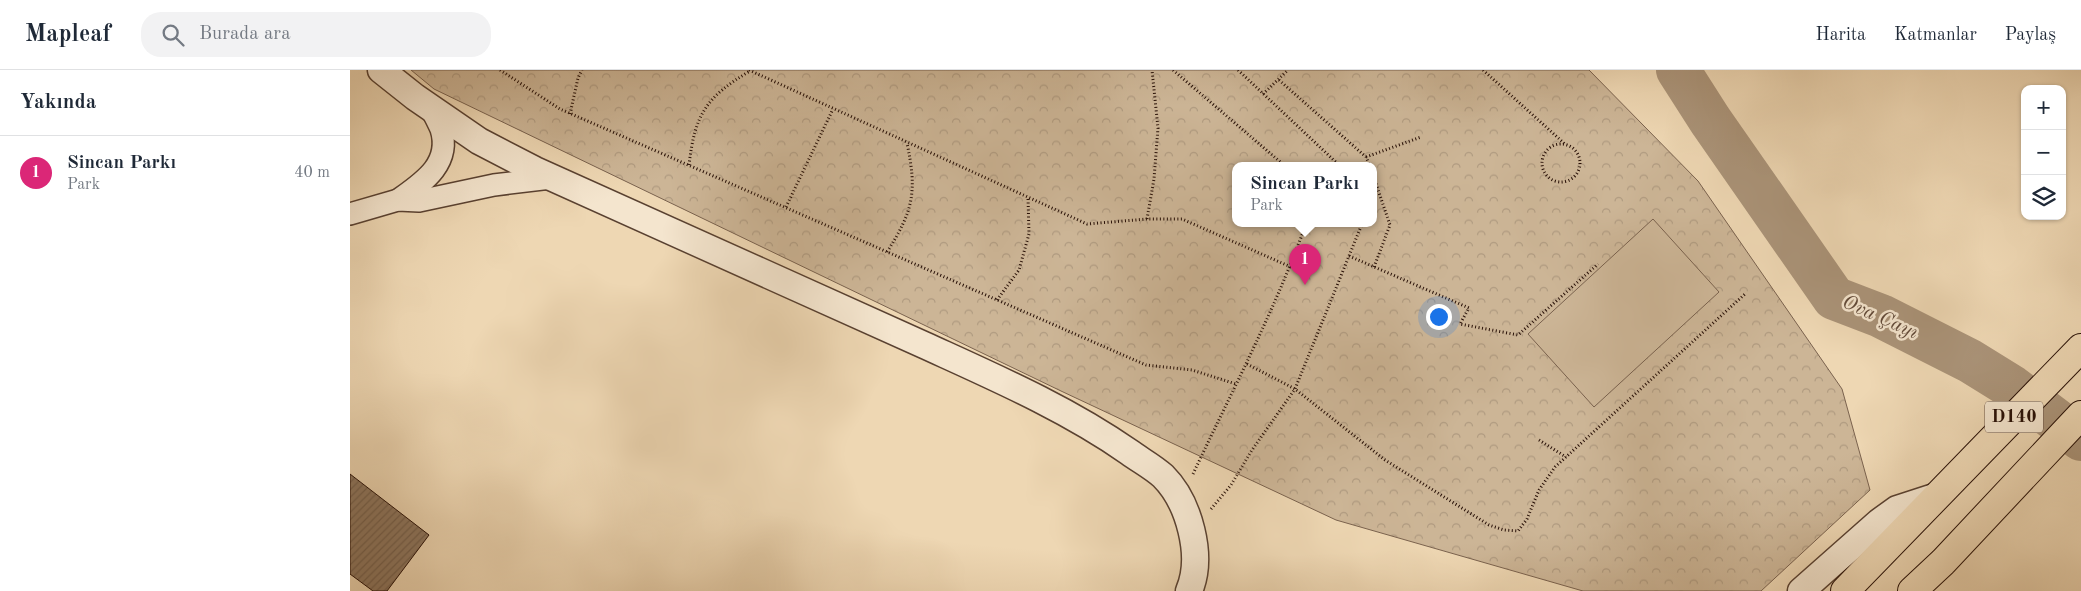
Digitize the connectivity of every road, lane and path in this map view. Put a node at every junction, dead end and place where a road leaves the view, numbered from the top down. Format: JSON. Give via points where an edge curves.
{"nodes":[{"id":1,"x":381,"y":70,"type":"edge"},
{"id":2,"x":500,"y":70,"type":"edge"},
{"id":3,"x":582,"y":70,"type":"edge"},
{"id":4,"x":750,"y":70,"type":"edge"},
{"id":5,"x":1152,"y":70,"type":"edge"},
{"id":6,"x":1173,"y":70,"type":"edge"},
{"id":7,"x":1238,"y":70,"type":"edge"},
{"id":8,"x":1288,"y":70,"type":"edge"},
{"id":9,"x":1483,"y":70,"type":"edge"},
{"id":10,"x":1279,"y":80,"type":"junction"},
{"id":11,"x":1263,"y":94,"type":"junction"},
{"id":12,"x":431,"y":108,"type":"junction"},
{"id":13,"x":833,"y":109,"type":"junction"},
{"id":14,"x":570,"y":114,"type":"junction"},
{"id":15,"x":1421,"y":138,"type":"dead end"},
{"id":16,"x":906,"y":142,"type":"junction"},
{"id":17,"x":1567,"y":145,"type":"junction"},
{"id":18,"x":1366,"y":157,"type":"junction"},
{"id":19,"x":1280,"y":162,"type":"edge"},
{"id":20,"x":1336,"y":162,"type":"edge"},
{"id":21,"x":1368,"y":162,"type":"edge"},
{"id":22,"x":688,"y":165,"type":"junction"},
{"id":23,"x":551,"y":178,"type":"junction"},
{"id":24,"x":1377,"y":191,"type":"edge"},
{"id":25,"x":1028,"y":197,"type":"junction"},
{"id":26,"x":398,"y":200,"type":"junction"},
{"id":27,"x":786,"y":208,"type":"junction"},
{"id":28,"x":350,"y":214,"type":"edge"},
{"id":29,"x":1147,"y":219,"type":"junction"},
{"id":30,"x":1305,"y":227,"type":"edge"},
{"id":31,"x":1361,"y":227,"type":"edge"},
{"id":32,"x":887,"y":252,"type":"junction"},
{"id":33,"x":1349,"y":256,"type":"junction"},
{"id":34,"x":1598,"y":264,"type":"dead end"},
{"id":35,"x":1374,"y":266,"type":"junction"},
{"id":36,"x":1290,"y":267,"type":"junction"},
{"id":37,"x":1745,"y":294,"type":"dead end"},
{"id":38,"x":997,"y":300,"type":"junction"},
{"id":39,"x":2081,"y":348,"type":"edge"},
{"id":40,"x":1247,"y":364,"type":"junction"},
{"id":41,"x":1236,"y":384,"type":"junction"},
{"id":42,"x":1295,"y":389,"type":"junction"},
{"id":43,"x":2081,"y":415,"type":"edge"},
{"id":44,"x":1539,"y":440,"type":"dead end"},
{"id":45,"x":1566,"y":457,"type":"junction"},
{"id":46,"x":1942,"y":491,"type":"junction"},
{"id":47,"x":1181,"y":501,"type":"junction"},
{"id":48,"x":1192,"y":533,"type":"junction"},
{"id":49,"x":1943,"y":562,"type":"junction"},
{"id":50,"x":1189,"y":591,"type":"edge"},
{"id":51,"x":1801,"y":591,"type":"edge"},
{"id":52,"x":1845,"y":591,"type":"edge"},
{"id":53,"x":1912,"y":591,"type":"edge"},
{"id":54,"x":1936,"y":591,"type":"edge"}],
"edges":[{"from":1,"to":12,"type":"street"},
{"from":2,"to":14,"type":"path"},
{"from":3,"to":14,"type":"path"},
{"from":4,"to":13,"type":"path"},
{"from":4,"to":22,"type":"path","via":[[725,86],[705,108],[692,135]]},
{"from":5,"to":29,"type":"path","via":[[1158,128]]},
{"from":6,"to":19,"type":"path"},
{"from":7,"to":11,"type":"path"},
{"from":8,"to":10,"type":"path"},
{"from":9,"to":17,"type":"path"},
{"from":10,"to":11,"type":"path"},
{"from":10,"to":18,"type":"path"},
{"from":11,"to":20,"type":"path"},
{"from":12,"to":23,"type":"street","via":[[479,141]]},
{"from":12,"to":26,"type":"street","via":[[441,130],[443,155],[427,179]]},
{"from":13,"to":16,"type":"path"},
{"from":13,"to":27,"type":"path"},
{"from":14,"to":22,"type":"path"},
{"from":15,"to":18,"type":"path"},
{"from":16,"to":25,"type":"path"},
{"from":16,"to":32,"type":"path","via":[[913,170],[912,200],[903,227]]},
{"from":17,"to":17,"type":"path","via":[[1554,145],[1544,153],[1543,172],[1552,180],[1570,180],[1578,170],[1580,158]]},
{"from":18,"to":21,"type":"path"},
{"from":22,"to":27,"type":"path"},
{"from":23,"to":26,"type":"street","via":[[494,184],[419,201]]},
{"from":23,"to":47,"type":"street","via":[[1006,383],[1103,434],[1162,475]]},
{"from":24,"to":35,"type":"path","via":[[1390,225]]},
{"from":25,"to":29,"type":"path","via":[[1087,224]]},
{"from":25,"to":38,"type":"path","via":[[1029,234],[1019,270]]},
{"from":26,"to":28,"type":"street"},
{"from":27,"to":32,"type":"path"},
{"from":29,"to":36,"type":"path","via":[[1182,219]]},
{"from":30,"to":36,"type":"path"},
{"from":31,"to":33,"type":"path"},
{"from":32,"to":38,"type":"path"},
{"from":33,"to":35,"type":"path"},
{"from":33,"to":42,"type":"path"},
{"from":34,"to":35,"type":"path","via":[[1518,335],[1460,324],[1469,308]]},
{"from":36,"to":40,"type":"path"},
{"from":37,"to":45,"type":"path"},
{"from":38,"to":41,"type":"path","via":[[1146,365],[1192,370]]},
{"from":39,"to":46,"type":"highway","number":"D140"},
{"from":40,"to":41,"type":"path"},
{"from":40,"to":42,"type":"path"},
{"from":41,"to":47,"type":"path"},
{"from":42,"to":45,"type":"path","via":[[1385,460],[1489,525],[1504,530],[1518,530],[1527,519],[1539,490]]},
{"from":42,"to":48,"type":"path","via":[[1231,484]]},
{"from":43,"to":49,"type":"highway","number":"D140"},
{"from":44,"to":45,"type":"path"},
{"from":46,"to":51,"type":"street","via":[[1897,509]]},
{"from":46,"to":52,"type":"highway","number":"D140"},
{"from":47,"to":48,"type":"street"},
{"from":48,"to":50,"type":"street","via":[[1195,554]]},
{"from":49,"to":53,"type":"highway","number":"D140"},
{"from":49,"to":54,"type":"street"}]}
